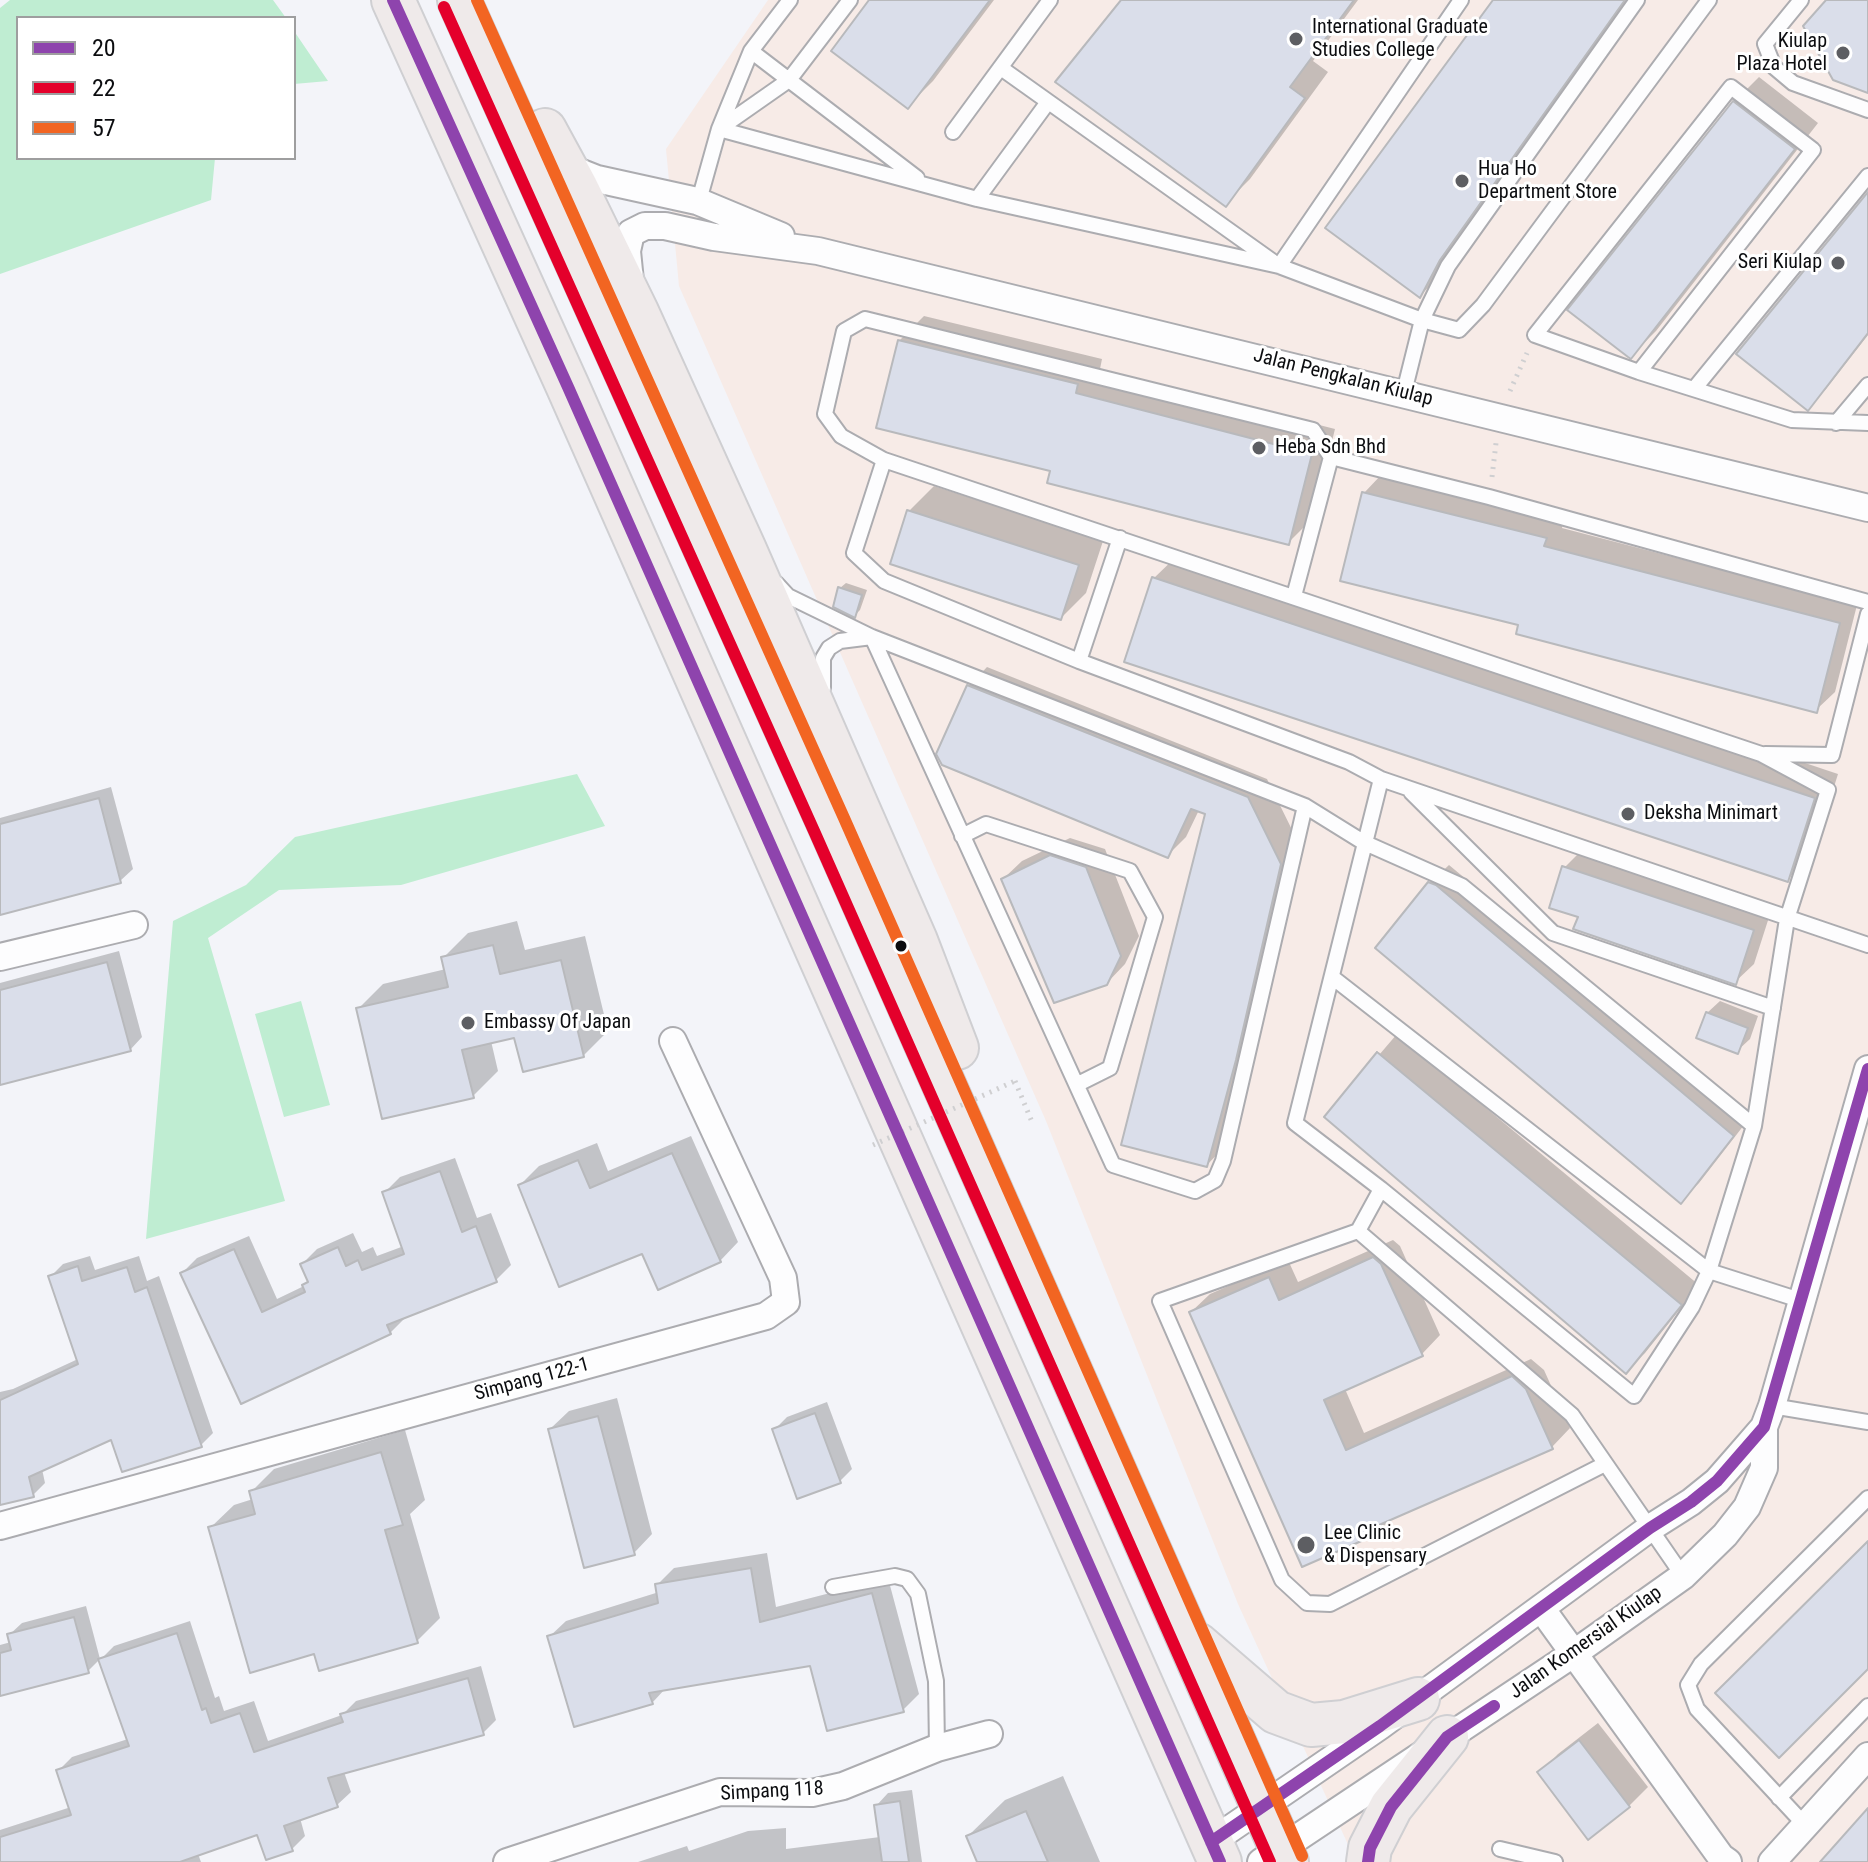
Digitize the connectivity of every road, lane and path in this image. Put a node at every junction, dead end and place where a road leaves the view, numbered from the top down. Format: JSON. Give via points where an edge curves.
{"nodes":[{"id":1,"x":393,"y":0,"type":"edge"},
{"id":2,"x":452,"y":0,"type":"edge"},
{"id":3,"x":460,"y":0,"type":"edge"},
{"id":4,"x":790,"y":0,"type":"edge"},
{"id":5,"x":850,"y":0,"type":"edge"},
{"id":6,"x":1050,"y":0,"type":"edge"},
{"id":7,"x":1461,"y":0,"type":"edge"},
{"id":8,"x":1637,"y":0,"type":"edge"},
{"id":9,"x":1709,"y":0,"type":"edge"},
{"id":10,"x":1801,"y":0,"type":"edge"},
{"id":11,"x":751,"y":51,"type":"junction"},
{"id":12,"x":1001,"y":68,"type":"junction"},
{"id":13,"x":789,"y":80,"type":"junction"},
{"id":14,"x":1048,"y":102,"type":"junction"},
{"id":15,"x":1868,"y":110,"type":"edge"},
{"id":16,"x":719,"y":129,"type":"junction"},
{"id":17,"x":953,"y":132,"type":"dead end"},
{"id":18,"x":563,"y":165,"type":"junction"},
{"id":19,"x":1868,"y":176,"type":"edge"},
{"id":20,"x":924,"y":183,"type":"junction"},
{"id":21,"x":977,"y":199,"type":"junction"},
{"id":22,"x":697,"y":201,"type":"junction"},
{"id":23,"x":714,"y":237,"type":"junction"},
{"id":24,"x":818,"y":251,"type":"junction"},
{"id":25,"x":1279,"y":266,"type":"junction"},
{"id":26,"x":519,"y":281,"type":"junction"},
{"id":27,"x":637,"y":312,"type":"junction"},
{"id":28,"x":1422,"y":320,"type":"junction"},
{"id":29,"x":1639,"y":372,"type":"junction"},
{"id":30,"x":1868,"y":385,"type":"edge"},
{"id":31,"x":1694,"y":389,"type":"junction"},
{"id":32,"x":1404,"y":392,"type":"junction"},
{"id":33,"x":1836,"y":423,"type":"junction"},
{"id":34,"x":1868,"y":423,"type":"edge"},
{"id":35,"x":1331,"y":457,"type":"junction"},
{"id":36,"x":884,"y":460,"type":"junction"},
{"id":37,"x":1868,"y":508,"type":"edge"},
{"id":38,"x":1120,"y":538,"type":"junction"},
{"id":39,"x":745,"y":550,"type":"junction"},
{"id":40,"x":1294,"y":596,"type":"junction"},
{"id":41,"x":1868,"y":602,"type":"edge"},
{"id":42,"x":1868,"y":614,"type":"edge"},
{"id":43,"x":872,"y":637,"type":"junction"},
{"id":44,"x":1079,"y":661,"type":"junction"},
{"id":45,"x":1761,"y":754,"type":"junction"},
{"id":46,"x":837,"y":759,"type":"junction"},
{"id":47,"x":1381,"y":779,"type":"junction"},
{"id":48,"x":1408,"y":788,"type":"junction"},
{"id":49,"x":1305,"y":806,"type":"junction"},
{"id":50,"x":962,"y":836,"type":"junction"},
{"id":51,"x":1363,"y":842,"type":"junction"},
{"id":52,"x":1787,"y":919,"type":"junction"},
{"id":53,"x":134,"y":925,"type":"dead end"},
{"id":54,"x":1868,"y":945,"type":"edge"},
{"id":55,"x":0,"y":957,"type":"edge"},
{"id":56,"x":1332,"y":977,"type":"junction"},
{"id":57,"x":1773,"y":1008,"type":"junction"},
{"id":58,"x":673,"y":1041,"type":"dead end"},
{"id":59,"x":1868,"y":1073,"type":"edge"},
{"id":60,"x":1078,"y":1084,"type":"junction"},
{"id":61,"x":1032,"y":1122,"type":"dead end"},
{"id":62,"x":1754,"y":1126,"type":"junction"},
{"id":63,"x":873,"y":1145,"type":"dead end"},
{"id":64,"x":1381,"y":1189,"type":"junction"},
{"id":65,"x":1358,"y":1231,"type":"junction"},
{"id":66,"x":1709,"y":1271,"type":"junction"},
{"id":67,"x":1803,"y":1301,"type":"junction"},
{"id":68,"x":1048,"y":1320,"type":"junction"},
{"id":69,"x":1768,"y":1416,"type":"junction"},
{"id":70,"x":1868,"y":1422,"type":"edge"},
{"id":71,"x":1605,"y":1464,"type":"junction"},
{"id":72,"x":1868,"y":1498,"type":"edge"},
{"id":73,"x":0,"y":1526,"type":"edge"},
{"id":74,"x":1650,"y":1528,"type":"junction"},
{"id":75,"x":1683,"y":1576,"type":"junction"},
{"id":76,"x":833,"y":1587,"type":"dead end"},
{"id":77,"x":1541,"y":1608,"type":"junction"},
{"id":78,"x":1187,"y":1635,"type":"junction"},
{"id":79,"x":1573,"y":1654,"type":"junction"},
{"id":80,"x":1418,"y":1699,"type":"junction"},
{"id":81,"x":1868,"y":1706,"type":"edge"},
{"id":82,"x":989,"y":1734,"type":"dead end"},
{"id":83,"x":1447,"y":1737,"type":"junction"},
{"id":84,"x":937,"y":1748,"type":"junction"},
{"id":85,"x":1868,"y":1756,"type":"edge"},
{"id":86,"x":1779,"y":1798,"type":"junction"},
{"id":87,"x":1262,"y":1806,"type":"junction"},
{"id":88,"x":1804,"y":1824,"type":"junction"},
{"id":89,"x":1500,"y":1849,"type":"dead end"},
{"id":90,"x":1216,"y":1852,"type":"edge"},
{"id":91,"x":1277,"y":1857,"type":"edge"},
{"id":92,"x":507,"y":1862,"type":"edge"},
{"id":93,"x":1368,"y":1862,"type":"edge"},
{"id":94,"x":1555,"y":1862,"type":"edge"},
{"id":95,"x":1728,"y":1862,"type":"edge"},
{"id":96,"x":1772,"y":1862,"type":"edge"}],
"edges":[{"from":1,"to":26,"type":"main road"},
{"from":2,"to":26,"type":"main road","via":[[445,11],[448,57],[503,185]]},
{"from":3,"to":18,"type":"main road","via":[[506,45]]},
{"from":3,"to":68,"type":"main road"},
{"from":4,"to":11,"type":"lane"},
{"from":5,"to":13,"type":"lane"},
{"from":6,"to":12,"type":"lane"},
{"from":7,"to":25,"type":"lane"},
{"from":8,"to":28,"type":"lane","via":[[1448,266]]},
{"from":9,"to":28,"type":"lane","via":[[1483,305],[1459,330]]},
{"from":10,"to":15,"type":"lane","via":[[1765,44],[1774,67],[1793,83]]},
{"from":11,"to":13,"type":"lane"},
{"from":11,"to":16,"type":"lane"},
{"from":12,"to":14,"type":"lane"},
{"from":12,"to":17,"type":"lane"},
{"from":13,"to":16,"type":"lane"},
{"from":13,"to":20,"type":"lane"},
{"from":14,"to":21,"type":"lane"},
{"from":14,"to":25,"type":"lane"},
{"from":16,"to":20,"type":"lane"},
{"from":16,"to":22,"type":"lane"},
{"from":18,"to":22,"type":"street","via":[[597,179]]},
{"from":18,"to":27,"type":"main road"},
{"from":19,"to":31,"type":"lane"},
{"from":20,"to":21,"type":"lane"},
{"from":21,"to":25,"type":"lane"},
{"from":22,"to":23,"type":"lane"},
{"from":22,"to":24,"type":"street"},
{"from":23,"to":24,"type":"street"},
{"from":23,"to":27,"type":"street","via":[[665,226],[645,226],[631,233],[628,269]]},
{"from":24,"to":32,"type":"street","name":"Jalan Pengkalan Kiulap"},
{"from":25,"to":28,"type":"lane"},
{"from":26,"to":90,"type":"main road"},
{"from":27,"to":39,"type":"main road"},
{"from":28,"to":32,"type":"lane"},
{"from":29,"to":29,"type":"lane","via":[[1535,335],[1731,87],[1813,150]]},
{"from":29,"to":31,"type":"lane"},
{"from":30,"to":33,"type":"lane"},
{"from":31,"to":33,"type":"lane","via":[[1792,420]]},
{"from":32,"to":37,"type":"street","name":"Jalan Pengkalan Kiulap"},
{"from":33,"to":34,"type":"lane"},
{"from":35,"to":36,"type":"lane","via":[[1313,430],[865,319],[844,331],[825,414],[841,436]]},
{"from":35,"to":40,"type":"lane"},
{"from":35,"to":41,"type":"lane"},
{"from":36,"to":38,"type":"lane"},
{"from":36,"to":44,"type":"lane","via":[[854,553],[884,581]]},
{"from":38,"to":40,"type":"lane"},
{"from":38,"to":44,"type":"lane"},
{"from":39,"to":43,"type":"lane","via":[[788,596]]},
{"from":39,"to":46,"type":"main road"},
{"from":40,"to":45,"type":"lane"},
{"from":42,"to":45,"type":"lane","via":[[1832,755]]},
{"from":43,"to":46,"type":"lane","via":[[840,641],[823,658],[823,689]]},
{"from":43,"to":49,"type":"lane"},
{"from":43,"to":50,"type":"lane"},
{"from":44,"to":47,"type":"lane","via":[[1349,762]]},
{"from":45,"to":52,"type":"lane","via":[[1828,790]]},
{"from":46,"to":68,"type":"main road","via":[[950,1028]]},
{"from":47,"to":48,"type":"lane"},
{"from":47,"to":51,"type":"lane"},
{"from":48,"to":52,"type":"lane"},
{"from":48,"to":57,"type":"lane","via":[[1553,933]]},
{"from":49,"to":51,"type":"lane"},
{"from":49,"to":60,"type":"lane","via":[[1215,1180],[1195,1191],[1113,1165]]},
{"from":50,"to":60,"type":"lane"},
{"from":50,"to":60,"type":"lane","via":[[986,824],[1130,871],[1155,917],[1110,1068]]},
{"from":51,"to":56,"type":"lane"},
{"from":51,"to":62,"type":"lane","via":[[1462,886]]},
{"from":52,"to":54,"type":"lane"},
{"from":52,"to":57,"type":"lane"},
{"from":53,"to":55,"type":"street"},
{"from":56,"to":64,"type":"lane","via":[[1295,1123]]},
{"from":56,"to":66,"type":"lane"},
{"from":57,"to":62,"type":"lane"},
{"from":58,"to":73,"type":"street","name":"Simpang 122-1","via":[[783,1278],[786,1302],[766,1316]]},
{"from":59,"to":67,"type":"street","name":"Jalan Komersial Kiulap"},
{"from":61,"to":63,"type":"path","bridge":true,"via":[[1015,1081]]},
{"from":62,"to":66,"type":"lane"},
{"from":64,"to":65,"type":"lane"},
{"from":64,"to":66,"type":"lane","via":[[1634,1396]]},
{"from":65,"to":71,"type":"lane","via":[[1572,1415]]},
{"from":65,"to":71,"type":"lane","via":[[1160,1301],[1282,1580],[1307,1603],[1330,1604]]},
{"from":66,"to":67,"type":"lane"},
{"from":67,"to":69,"type":"street","name":"Jalan Komersial Kiulap"},
{"from":68,"to":78,"type":"main road"},
{"from":69,"to":70,"type":"lane"},
{"from":69,"to":74,"type":"street","name":"Jalan Komersial Kiulap","via":[[1717,1481]]},
{"from":69,"to":75,"type":"street","name":"Jalan Komersial Kiulap","via":[[1764,1468],[1747,1507]]},
{"from":71,"to":74,"type":"lane"},
{"from":72,"to":86,"type":"lane","via":[[1701,1664],[1688,1685],[1697,1709]]},
{"from":74,"to":75,"type":"lane"},
{"from":74,"to":77,"type":"street","name":"Jalan Komersial Kiulap"},
{"from":75,"to":79,"type":"street","name":"Jalan Komersial Kiulap"},
{"from":76,"to":84,"type":"lane","via":[[895,1576],[907,1579],[918,1594],[936,1681]]},
{"from":77,"to":79,"type":"street"},
{"from":77,"to":80,"type":"street","name":"Jalan Komersial Kiulap"},
{"from":78,"to":80,"type":"main road","via":[[1276,1712],[1311,1725],[1344,1722]]},
{"from":78,"to":87,"type":"main road"},
{"from":79,"to":83,"type":"street","name":"Jalan Komersial Kiulap"},
{"from":79,"to":95,"type":"street"},
{"from":80,"to":87,"type":"street","name":"Jalan Komersial Kiulap"},
{"from":81,"to":86,"type":"lane"},
{"from":82,"to":84,"type":"street","name":"Simpang 118"},
{"from":83,"to":91,"type":"street","name":"Jalan Komersial Kiulap"},
{"from":83,"to":93,"type":"main road","via":[[1391,1807]]},
{"from":84,"to":92,"type":"street","name":"Simpang 118","via":[[812,1793],[720,1792]]},
{"from":85,"to":88,"type":"street"},
{"from":86,"to":88,"type":"lane"},
{"from":87,"to":90,"type":"street","name":"Jalan Komersial Kiulap"},
{"from":87,"to":91,"type":"main road"},
{"from":88,"to":96,"type":"street"},
{"from":89,"to":94,"type":"lane"}]}
